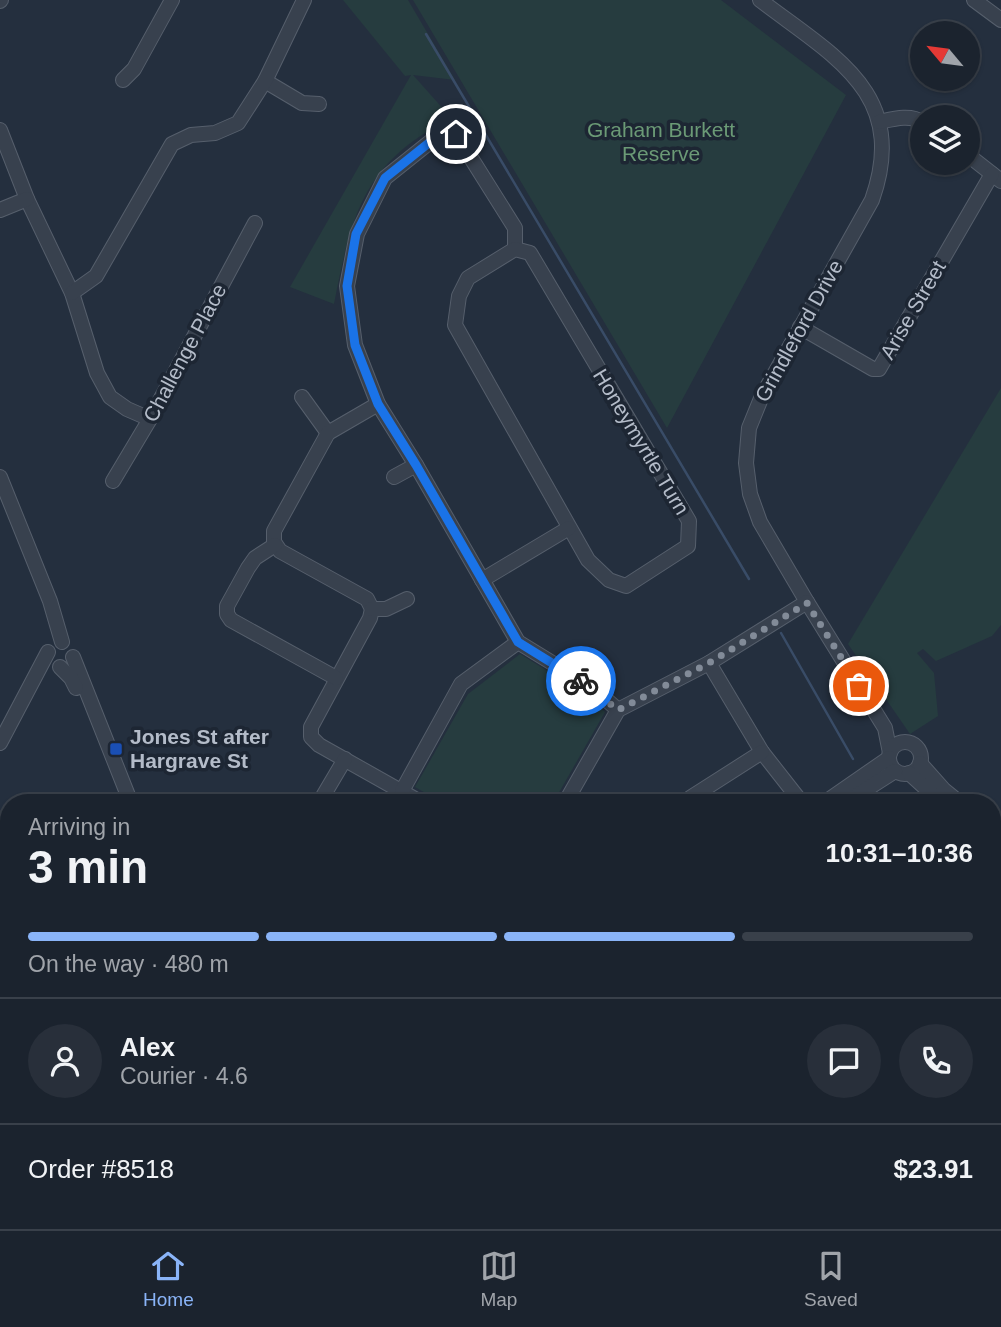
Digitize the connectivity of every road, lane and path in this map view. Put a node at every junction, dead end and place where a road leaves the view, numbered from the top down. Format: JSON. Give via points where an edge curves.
{"nodes":[{"id":1,"x":172,"y":0,"type":"edge"},
{"id":2,"x":304,"y":0,"type":"edge"},
{"id":3,"x":760,"y":0,"type":"edge"},
{"id":4,"x":974,"y":0,"type":"edge"},
{"id":5,"x":1001,"y":19,"type":"edge"},
{"id":6,"x":123,"y":80,"type":"dead end"},
{"id":7,"x":265,"y":81,"type":"junction"},
{"id":8,"x":319,"y":104,"type":"dead end"},
{"id":9,"x":910,"y":118,"type":"edge"},
{"id":10,"x":879,"y":122,"type":"junction"},
{"id":11,"x":0,"y":130,"type":"edge"},
{"id":12,"x":980,"y":164,"type":"edge"},
{"id":13,"x":997,"y":177,"type":"edge"},
{"id":14,"x":27,"y":199,"type":"junction"},
{"id":15,"x":0,"y":210,"type":"edge"},
{"id":16,"x":255,"y":223,"type":"dead end"},
{"id":17,"x":514,"y":248,"type":"junction"},
{"id":18,"x":72,"y":293,"type":"junction"},
{"id":19,"x":800,"y":327,"type":"junction"},
{"id":20,"x":302,"y":397,"type":"dead end"},
{"id":21,"x":378,"y":404,"type":"junction"},
{"id":22,"x":150,"y":419,"type":"junction"},
{"id":23,"x":328,"y":433,"type":"junction"},
{"id":24,"x":416,"y":465,"type":"junction"},
{"id":25,"x":0,"y":477,"type":"edge"},
{"id":26,"x":394,"y":477,"type":"dead end"},
{"id":27,"x":113,"y":481,"type":"dead end"},
{"id":28,"x":0,"y":497,"type":"edge"},
{"id":29,"x":569,"y":528,"type":"junction"},
{"id":30,"x":275,"y":545,"type":"junction"},
{"id":31,"x":482,"y":580,"type":"junction"},
{"id":32,"x":407,"y":599,"type":"dead end"},
{"id":33,"x":807,"y":603,"type":"junction"},
{"id":34,"x":372,"y":609,"type":"junction"},
{"id":35,"x":518,"y":642,"type":"junction"},
{"id":36,"x":54,"y":646,"type":"junction"},
{"id":37,"x":73,"y":657,"type":"junction"},
{"id":38,"x":709,"y":663,"type":"junction"},
{"id":39,"x":58,"y":666,"type":"junction"},
{"id":40,"x":37,"y":676,"type":"junction"},
{"id":41,"x":336,"y":678,"type":"junction"},
{"id":42,"x":618,"y":710,"type":"junction"},
{"id":43,"x":885,"y":728,"type":"junction"},
{"id":44,"x":904,"y":742,"type":"junction"},
{"id":45,"x":0,"y":743,"type":"edge"},
{"id":46,"x":762,"y":752,"type":"junction"},
{"id":47,"x":345,"y":759,"type":"junction"},
{"id":48,"x":901,"y":763,"type":"junction"},
{"id":49,"x":402,"y":791,"type":"junction"},
{"id":50,"x":119,"y":794,"type":"edge"},
{"id":51,"x":127,"y":794,"type":"edge"},
{"id":52,"x":324,"y":794,"type":"edge"},
{"id":53,"x":407,"y":794,"type":"edge"},
{"id":54,"x":570,"y":794,"type":"edge"},
{"id":55,"x":696,"y":794,"type":"edge"},
{"id":56,"x":795,"y":794,"type":"edge"},
{"id":57,"x":841,"y":794,"type":"edge"},
{"id":58,"x":858,"y":794,"type":"edge"},
{"id":59,"x":933,"y":794,"type":"edge"},
{"id":60,"x":949,"y":794,"type":"edge"}],
"edges":[{"from":1,"to":6,"type":"street","via":[[134,69]]},
{"from":2,"to":7,"type":"street"},
{"from":3,"to":10,"type":"street","name":"Grindleford Drive","via":[[851,71],[874,104]]},
{"from":4,"to":5,"type":"street"},
{"from":7,"to":8,"type":"street","via":[[302,103]]},
{"from":7,"to":18,"type":"street","via":[[238,123],[172,144],[96,276]]},
{"from":9,"to":10,"type":"street"},
{"from":10,"to":19,"type":"street","name":"Grindleford Drive","via":[[882,161],[872,200]]},
{"from":11,"to":14,"type":"street"},
{"from":12,"to":13,"type":"street"},
{"from":13,"to":19,"type":"street","name":"Arise Street","via":[[879,369]]},
{"from":14,"to":15,"type":"street"},
{"from":14,"to":18,"type":"street"},
{"from":16,"to":22,"type":"street","name":"Challenge Place"},
{"from":17,"to":21,"type":"street","via":[[515,228],[456,134],[440,134],[385,178],[356,234],[347,286],[355,345]]},
{"from":17,"to":29,"type":"street","name":"Honeymyrtle Turn","via":[[468,278],[458,296],[455,325]]},
{"from":17,"to":29,"type":"street","name":"Honeymyrtle Turn","via":[[530,253],[689,521],[688,546],[626,586],[610,580],[588,561]]},
{"from":18,"to":22,"type":"street","via":[[97,373],[110,397]]},
{"from":19,"to":33,"type":"street","name":"Grindleford Drive","via":[[749,428],[746,463],[760,522]]},
{"from":20,"to":23,"type":"street"},
{"from":21,"to":23,"type":"street"},
{"from":21,"to":24,"type":"street"},
{"from":22,"to":27,"type":"street","name":"Challenge Place"},
{"from":23,"to":30,"type":"street","via":[[274,531]]},
{"from":24,"to":26,"type":"street"},
{"from":24,"to":31,"type":"street"},
{"from":25,"to":36,"type":"street","via":[[50,601]]},
{"from":28,"to":36,"type":"street","via":[[47,614]]},
{"from":29,"to":31,"type":"street"},
{"from":30,"to":34,"type":"street","via":[[367,599]]},
{"from":30,"to":41,"type":"street","via":[[248,568],[227,614],[231,621]]},
{"from":31,"to":35,"type":"street"},
{"from":32,"to":34,"type":"street","via":[[386,609]]},
{"from":33,"to":38,"type":"street"},
{"from":33,"to":43,"type":"street","name":"Grindleford Drive"},
{"from":34,"to":41,"type":"street"},
{"from":35,"to":42,"type":"street","via":[[593,688]]},
{"from":35,"to":49,"type":"street","via":[[461,684]]},
{"from":36,"to":37,"type":"street","via":[[72,649]]},
{"from":36,"to":39,"type":"street","via":[[51,662]]},
{"from":36,"to":40,"type":"street"},
{"from":37,"to":39,"type":"street","via":[[69,664]]},
{"from":37,"to":51,"type":"street"},
{"from":38,"to":42,"type":"street"},
{"from":38,"to":46,"type":"street"},
{"from":39,"to":40,"type":"street"},
{"from":39,"to":50,"type":"street","via":[[75,684]]},
{"from":40,"to":45,"type":"street"},
{"from":41,"to":47,"type":"street","via":[[311,727],[311,737]]},
{"from":42,"to":54,"type":"street"},
{"from":43,"to":44,"type":"street","name":"Grindleford Drive"},
{"from":43,"to":48,"type":"street","name":"Grindleford Drive"},
{"from":44,"to":48,"type":"street","via":[[895,745]]},
{"from":44,"to":48,"type":"street","name":"Grindleford Drive","via":[[917,748]]},
{"from":46,"to":55,"type":"street"},
{"from":46,"to":56,"type":"street"},
{"from":47,"to":49,"type":"street"},
{"from":47,"to":52,"type":"street"},
{"from":48,"to":57,"type":"street"},
{"from":48,"to":58,"type":"street"},
{"from":48,"to":59,"type":"street","name":"Grindleford Drive"},
{"from":48,"to":60,"type":"street","name":"Grindleford Drive"},
{"from":49,"to":53,"type":"street"}]}
